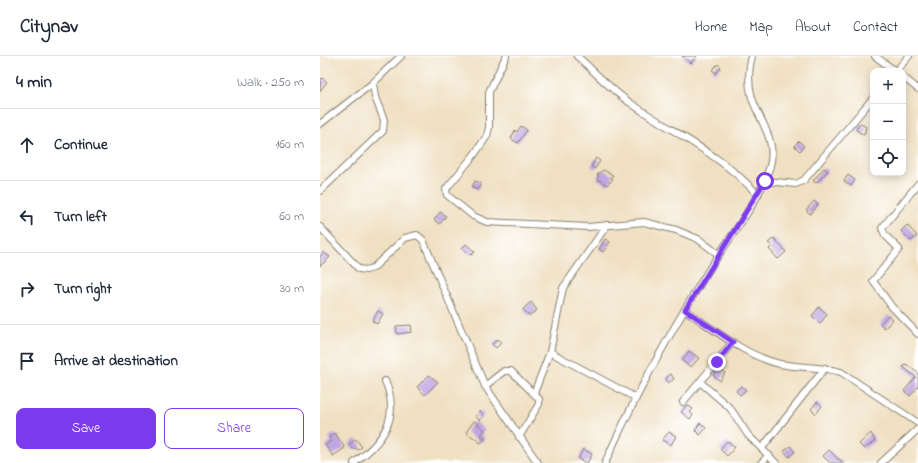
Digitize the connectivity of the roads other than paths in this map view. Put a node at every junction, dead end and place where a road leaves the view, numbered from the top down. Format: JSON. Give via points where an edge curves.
{"nodes":[{"id":1,"x":401,"y":56,"type":"edge"},
{"id":2,"x":506,"y":56,"type":"edge"},
{"id":3,"x":576,"y":56,"type":"edge"},
{"id":4,"x":752,"y":56,"type":"edge"},
{"id":5,"x":875,"y":56,"type":"edge"},
{"id":6,"x":909,"y":56,"type":"edge"},
{"id":7,"x":891,"y":68,"type":"edge"},
{"id":8,"x":898,"y":68,"type":"edge"},
{"id":9,"x":906,"y":79,"type":"edge"},
{"id":10,"x":373,"y":83,"type":"junction"},
{"id":11,"x":918,"y":89,"type":"edge"},
{"id":12,"x":870,"y":102,"type":"edge"},
{"id":13,"x":320,"y":124,"type":"edge"},
{"id":14,"x":765,"y":181,"type":"junction"},
{"id":15,"x":918,"y":184,"type":"edge"},
{"id":16,"x":320,"y":191,"type":"edge"},
{"id":17,"x":758,"y":195,"type":"junction"},
{"id":18,"x":607,"y":225,"type":"junction"},
{"id":19,"x":320,"y":227,"type":"edge"},
{"id":20,"x":718,"y":254,"type":"junction"},
{"id":21,"x":685,"y":310,"type":"junction"},
{"id":22,"x":918,"y":334,"type":"edge"},
{"id":23,"x":733,"y":342,"type":"junction"},
{"id":24,"x":550,"y":352,"type":"junction"},
{"id":25,"x":825,"y":368,"type":"junction"},
{"id":26,"x":385,"y":381,"type":"dead end"},
{"id":27,"x":700,"y":382,"type":"junction"},
{"id":28,"x":485,"y":386,"type":"junction"},
{"id":29,"x":534,"y":393,"type":"junction"},
{"id":30,"x":636,"y":398,"type":"junction"},
{"id":31,"x":683,"y":402,"type":"dead end"},
{"id":32,"x":918,"y":423,"type":"edge"},
{"id":33,"x":918,"y":429,"type":"edge"},
{"id":34,"x":520,"y":437,"type":"junction"},
{"id":35,"x":762,"y":448,"type":"junction"},
{"id":36,"x":769,"y":455,"type":"junction"},
{"id":37,"x":354,"y":463,"type":"edge"},
{"id":38,"x":538,"y":463,"type":"edge"},
{"id":39,"x":605,"y":463,"type":"edge"},
{"id":40,"x":761,"y":463,"type":"edge"},
{"id":41,"x":776,"y":463,"type":"edge"},
{"id":42,"x":881,"y":463,"type":"edge"}],
"edges":[{"from":1,"to":10,"type":"street"},
{"from":2,"to":18,"type":"street","via":[[489,92],[487,136],[446,189],[448,195],[473,216],[487,222],[588,227]]},
{"from":3,"to":17,"type":"street","via":[[630,103],[722,163]]},
{"from":4,"to":14,"type":"street","via":[[749,72],[750,90],[772,145]]},
{"from":5,"to":7,"type":"street"},
{"from":6,"to":8,"type":"street"},
{"from":9,"to":11,"type":"street"},
{"from":10,"to":13,"type":"street"},
{"from":10,"to":16,"type":"street","via":[[375,97],[384,120],[383,131]]},
{"from":12,"to":14,"type":"street","via":[[804,180],[796,184]]},
{"from":14,"to":17,"type":"street"},
{"from":15,"to":22,"type":"street","via":[[882,228],[885,235],[899,249],[873,280],[892,307]]},
{"from":17,"to":20,"type":"street"},
{"from":18,"to":20,"type":"street","via":[[644,222],[676,230],[698,239]]},
{"from":18,"to":24,"type":"street","via":[[563,288]]},
{"from":19,"to":28,"type":"street","via":[[359,269],[366,270],[373,268],[405,238],[412,235],[421,238]]},
{"from":20,"to":21,"type":"street"},
{"from":21,"to":23,"type":"street"},
{"from":21,"to":30,"type":"street"},
{"from":23,"to":25,"type":"street","via":[[779,364]]},
{"from":23,"to":27,"type":"street"},
{"from":24,"to":29,"type":"street"},
{"from":24,"to":30,"type":"street"},
{"from":25,"to":32,"type":"street","via":[[841,372]]},
{"from":25,"to":35,"type":"street"},
{"from":26,"to":37,"type":"street","via":[[390,396],[388,427],[377,444]]},
{"from":27,"to":31,"type":"street"},
{"from":27,"to":35,"type":"street","via":[[730,408],[748,435]]},
{"from":28,"to":29,"type":"street","via":[[507,370]]},
{"from":28,"to":34,"type":"street"},
{"from":29,"to":34,"type":"street","via":[[539,403]]},
{"from":30,"to":39,"type":"street"},
{"from":33,"to":42,"type":"street"},
{"from":34,"to":38,"type":"street"},
{"from":35,"to":36,"type":"street"},
{"from":36,"to":40,"type":"street"},
{"from":36,"to":41,"type":"street"}]}
